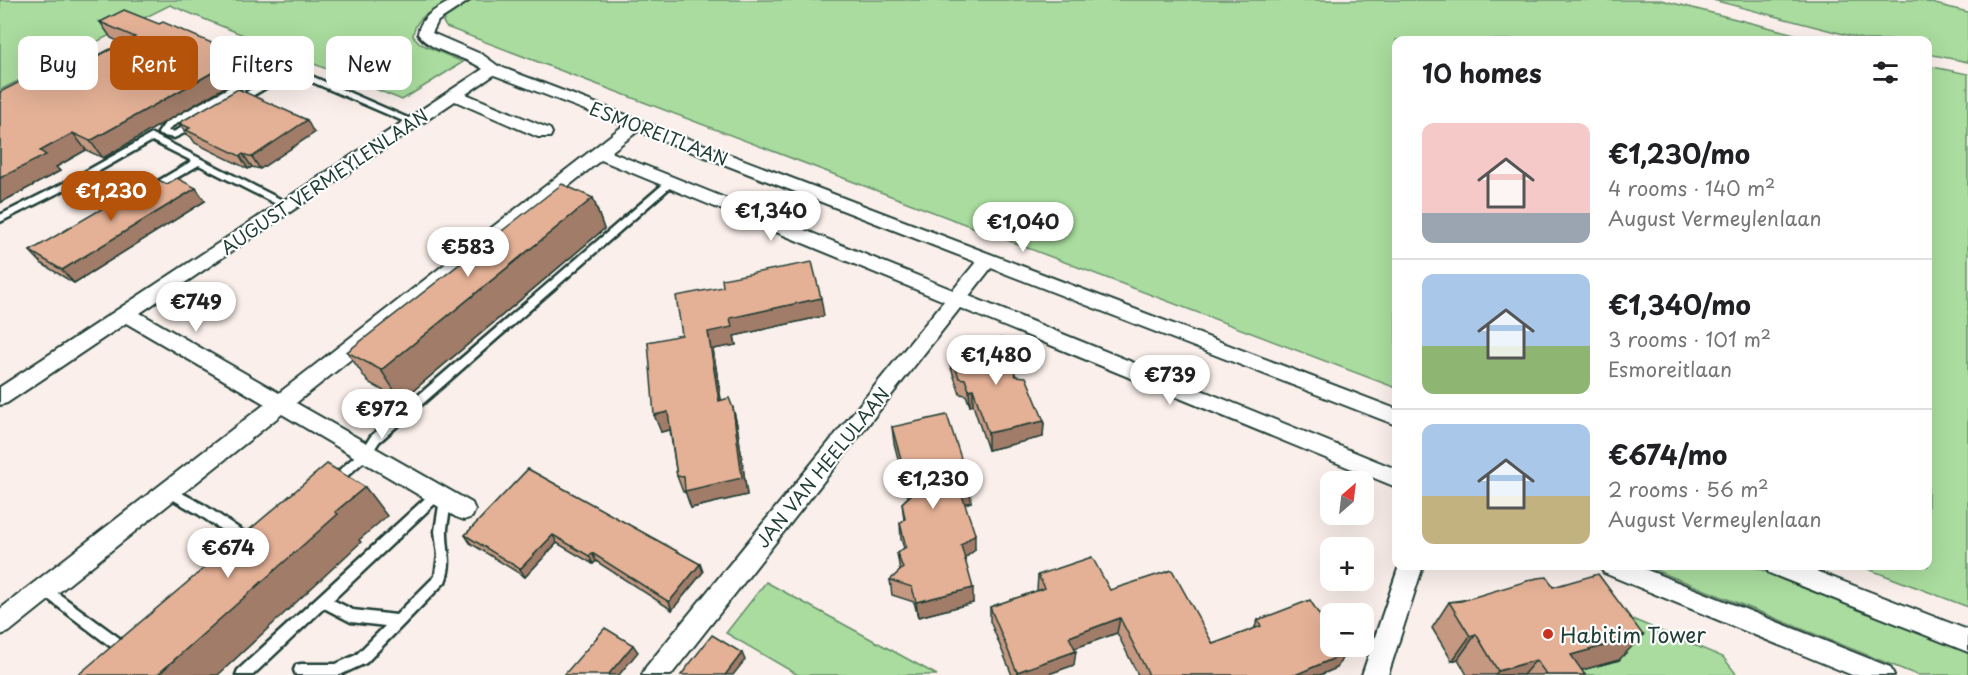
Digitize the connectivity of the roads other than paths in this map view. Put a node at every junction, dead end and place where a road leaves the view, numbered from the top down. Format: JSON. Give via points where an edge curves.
{"nodes":[{"id":1,"x":463,"y":0,"type":"edge"},
{"id":2,"x":493,"y":69,"type":"junction"},
{"id":3,"x":314,"y":80,"type":"edge"},
{"id":4,"x":231,"y":90,"type":"edge"},
{"id":5,"x":257,"y":90,"type":"edge"},
{"id":6,"x":454,"y":95,"type":"junction"},
{"id":7,"x":231,"y":105,"type":"edge"},
{"id":8,"x":201,"y":122,"type":"edge"},
{"id":9,"x":413,"y":122,"type":"junction"},
{"id":10,"x":636,"y":124,"type":"junction"},
{"id":11,"x":544,"y":133,"type":"dead end"},
{"id":12,"x":599,"y":153,"type":"junction"},
{"id":13,"x":199,"y":161,"type":"junction"},
{"id":14,"x":671,"y":182,"type":"junction"},
{"id":15,"x":137,"y":197,"type":"edge"},
{"id":16,"x":287,"y":206,"type":"junction"},
{"id":17,"x":0,"y":219,"type":"edge"},
{"id":18,"x":988,"y":260,"type":"junction"},
{"id":19,"x":957,"y":298,"type":"junction"},
{"id":20,"x":125,"y":313,"type":"junction"},
{"id":21,"x":0,"y":397,"type":"edge"},
{"id":22,"x":280,"y":404,"type":"junction"},
{"id":23,"x":1392,"y":415,"type":"edge"},
{"id":24,"x":366,"y":453,"type":"junction"},
{"id":25,"x":1392,"y":476,"type":"edge"},
{"id":26,"x":169,"y":491,"type":"junction"},
{"id":27,"x":321,"y":493,"type":"edge"},
{"id":28,"x":449,"y":502,"type":"junction"},
{"id":29,"x":257,"y":547,"type":"edge"},
{"id":30,"x":1410,"y":570,"type":"edge"},
{"id":31,"x":1622,"y":570,"type":"edge"},
{"id":32,"x":1787,"y":570,"type":"edge"},
{"id":33,"x":44,"y":589,"type":"junction"},
{"id":34,"x":324,"y":601,"type":"junction"},
{"id":35,"x":396,"y":621,"type":"junction"},
{"id":36,"x":0,"y":624,"type":"edge"},
{"id":37,"x":1968,"y":641,"type":"edge"},
{"id":38,"x":133,"y":655,"type":"edge"},
{"id":39,"x":301,"y":669,"type":"dead end"},
{"id":40,"x":243,"y":675,"type":"edge"},
{"id":41,"x":655,"y":675,"type":"edge"},
{"id":42,"x":1375,"y":675,"type":"edge"},
{"id":43,"x":1881,"y":675,"type":"edge"}],
"edges":[{"from":1,"to":2,"type":"street","name":"ESMOREITLAAN","via":[[430,21],[425,34]]},
{"from":2,"to":6,"type":"street","name":"AUGUST VERMEYLENLAAN"},
{"from":2,"to":10,"type":"street","name":"ESMOREITLAAN"},
{"from":3,"to":9,"type":"lane"},
{"from":4,"to":8,"type":"lane","via":[[168,125],[162,133],[174,135]]},
{"from":5,"to":7,"type":"lane"},
{"from":6,"to":9,"type":"street","name":"AUGUST VERMEYLENLAAN"},
{"from":6,"to":11,"type":"street"},
{"from":9,"to":16,"type":"street","name":"AUGUST VERMEYLENLAAN"},
{"from":10,"to":12,"type":"street"},
{"from":10,"to":18,"type":"street","name":"ESMOREITLAAN"},
{"from":12,"to":14,"type":"street"},
{"from":12,"to":22,"type":"street"},
{"from":13,"to":15,"type":"lane"},
{"from":13,"to":16,"type":"lane"},
{"from":13,"to":17,"type":"lane","via":[[152,137]]},
{"from":14,"to":19,"type":"street"},
{"from":14,"to":24,"type":"lane","via":[[375,440]]},
{"from":16,"to":20,"type":"street","name":"AUGUST VERMEYLENLAAN"},
{"from":18,"to":19,"type":"street","name":"JAN VAN HEELULAAN"},
{"from":18,"to":23,"type":"street","name":"ESMOREITLAAN"},
{"from":19,"to":25,"type":"street"},
{"from":19,"to":41,"type":"street","name":"JAN VAN HEELULAAN"},
{"from":20,"to":21,"type":"street","name":"AUGUST VERMEYLENLAAN"},
{"from":20,"to":22,"type":"street"},
{"from":22,"to":24,"type":"street"},
{"from":22,"to":26,"type":"street"},
{"from":24,"to":27,"type":"lane"},
{"from":24,"to":28,"type":"street"},
{"from":26,"to":29,"type":"lane"},
{"from":26,"to":33,"type":"street"},
{"from":28,"to":34,"type":"lane"},
{"from":28,"to":35,"type":"lane","via":[[441,531],[441,578]]},
{"from":30,"to":42,"type":"street"},
{"from":31,"to":43,"type":"street"},
{"from":32,"to":37,"type":"street"},
{"from":33,"to":36,"type":"street"},
{"from":33,"to":38,"type":"lane"},
{"from":34,"to":35,"type":"lane","via":[[351,616]]},
{"from":34,"to":40,"type":"lane"},
{"from":35,"to":39,"type":"lane","via":[[362,659],[336,670]]}]}
